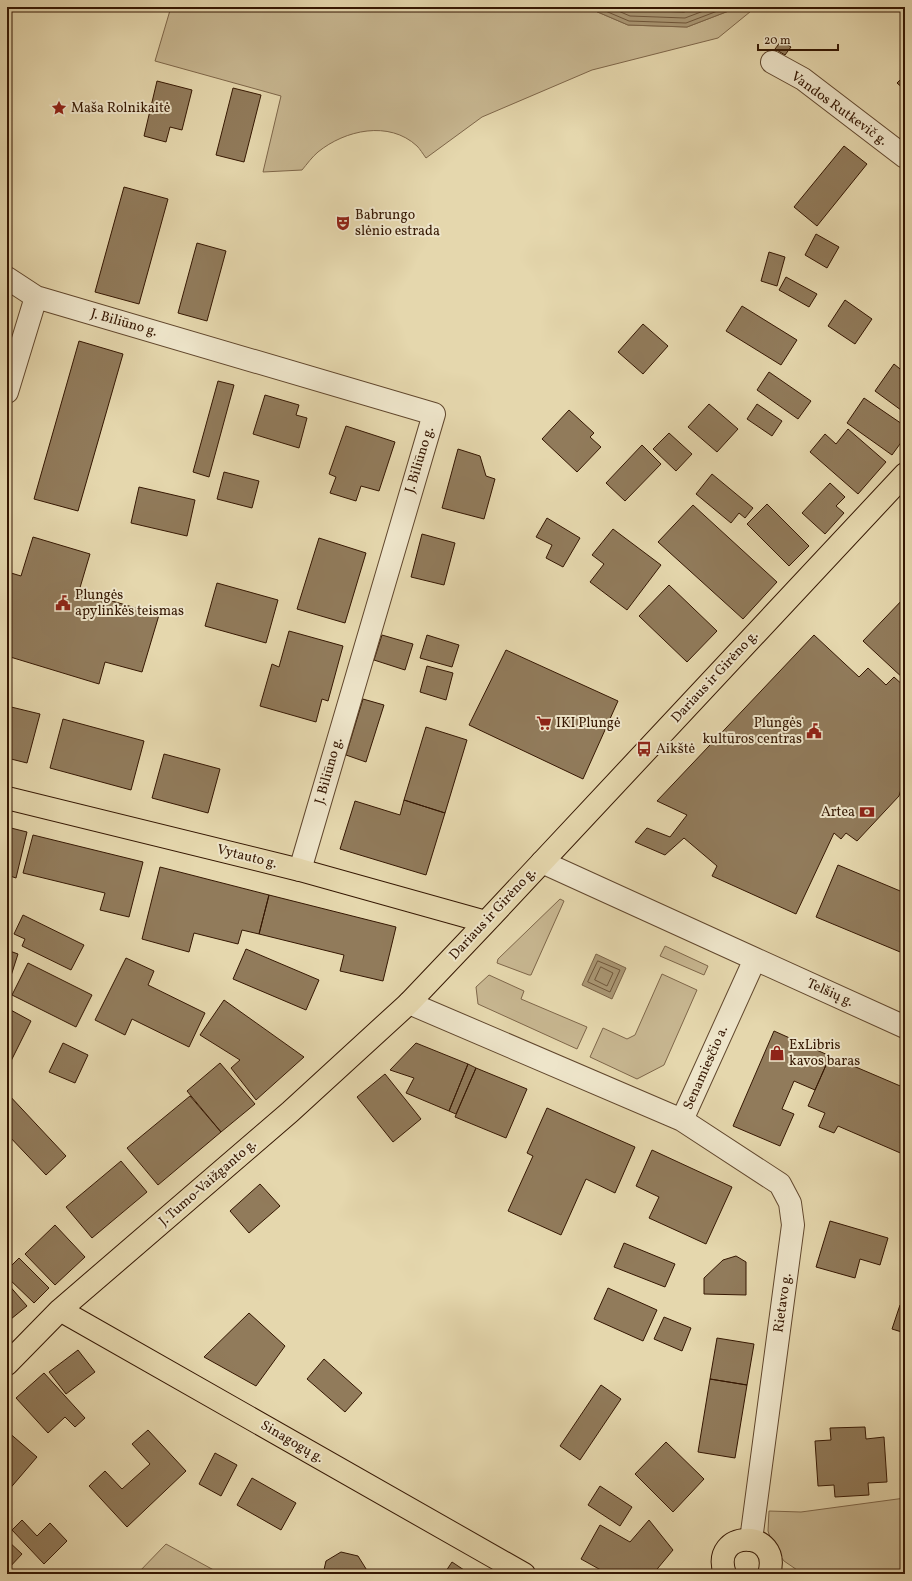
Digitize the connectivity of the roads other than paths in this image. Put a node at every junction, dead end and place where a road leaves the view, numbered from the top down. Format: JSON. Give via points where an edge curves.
{"nodes":[{"id":1,"x":772,"y":62,"type":"dead end"},
{"id":2,"x":905,"y":158,"type":"edge"},
{"id":3,"x":7,"y":278,"type":"edge"},
{"id":4,"x":36,"y":297,"type":"junction"},
{"id":5,"x":7,"y":392,"type":"edge"},
{"id":6,"x":905,"y":474,"type":"edge"},
{"id":7,"x":7,"y":798,"type":"edge"},
{"id":8,"x":542,"y":862,"type":"junction"},
{"id":9,"x":300,"y":870,"type":"junction"},
{"id":10,"x":486,"y":922,"type":"junction"},
{"id":11,"x":755,"y":959,"type":"junction"},
{"id":12,"x":409,"y":1003,"type":"junction"},
{"id":13,"x":905,"y":1027,"type":"edge"},
{"id":14,"x":682,"y":1120,"type":"junction"},
{"id":15,"x":60,"y":1310,"type":"junction"},
{"id":16,"x":7,"y":1364,"type":"edge"},
{"id":17,"x":751,"y":1540,"type":"junction"},
{"id":18,"x":524,"y":1574,"type":"edge"},
{"id":19,"x":724,"y":1574,"type":"edge"},
{"id":20,"x":769,"y":1574,"type":"edge"}],
"edges":[{"from":1,"to":2,"type":"street","name":"Vandos Rutkevič g.","via":[[803,79]]},
{"from":3,"to":4,"type":"street","name":"J. Biliūno g."},
{"from":4,"to":5,"type":"street"},
{"from":4,"to":9,"type":"street","name":"J. Biliūno g.","via":[[434,414]]},
{"from":6,"to":8,"type":"main road","name":"Dariaus ir Girėno g."},
{"from":7,"to":9,"type":"main road","name":"Vytauto g."},
{"from":8,"to":10,"type":"main road","name":"Dariaus ir Girėno g."},
{"from":8,"to":11,"type":"street"},
{"from":9,"to":10,"type":"main road","name":"Vytauto g."},
{"from":10,"to":12,"type":"main road","name":"Dariaus ir Girėno g."},
{"from":11,"to":13,"type":"street","name":"Telšių g."},
{"from":11,"to":14,"type":"street","name":"Senamiesčio a."},
{"from":12,"to":14,"type":"street","name":"Senamiesčio a."},
{"from":12,"to":15,"type":"main road","name":"J. Tumo-Vaižganto g.","via":[[290,1112]]},
{"from":14,"to":17,"type":"street","name":"Rietavo g.","via":[[780,1184],[790,1203],[793,1226]]},
{"from":15,"to":16,"type":"main road","name":"J. Tumo-Vaižganto g."},
{"from":15,"to":18,"type":"main road","name":"Sinagogų g."},
{"from":17,"to":19,"type":"main road","via":[[740,1540],[728,1548],[722,1560]]},
{"from":17,"to":20,"type":"main road","via":[[760,1543],[769,1553]]}]}
